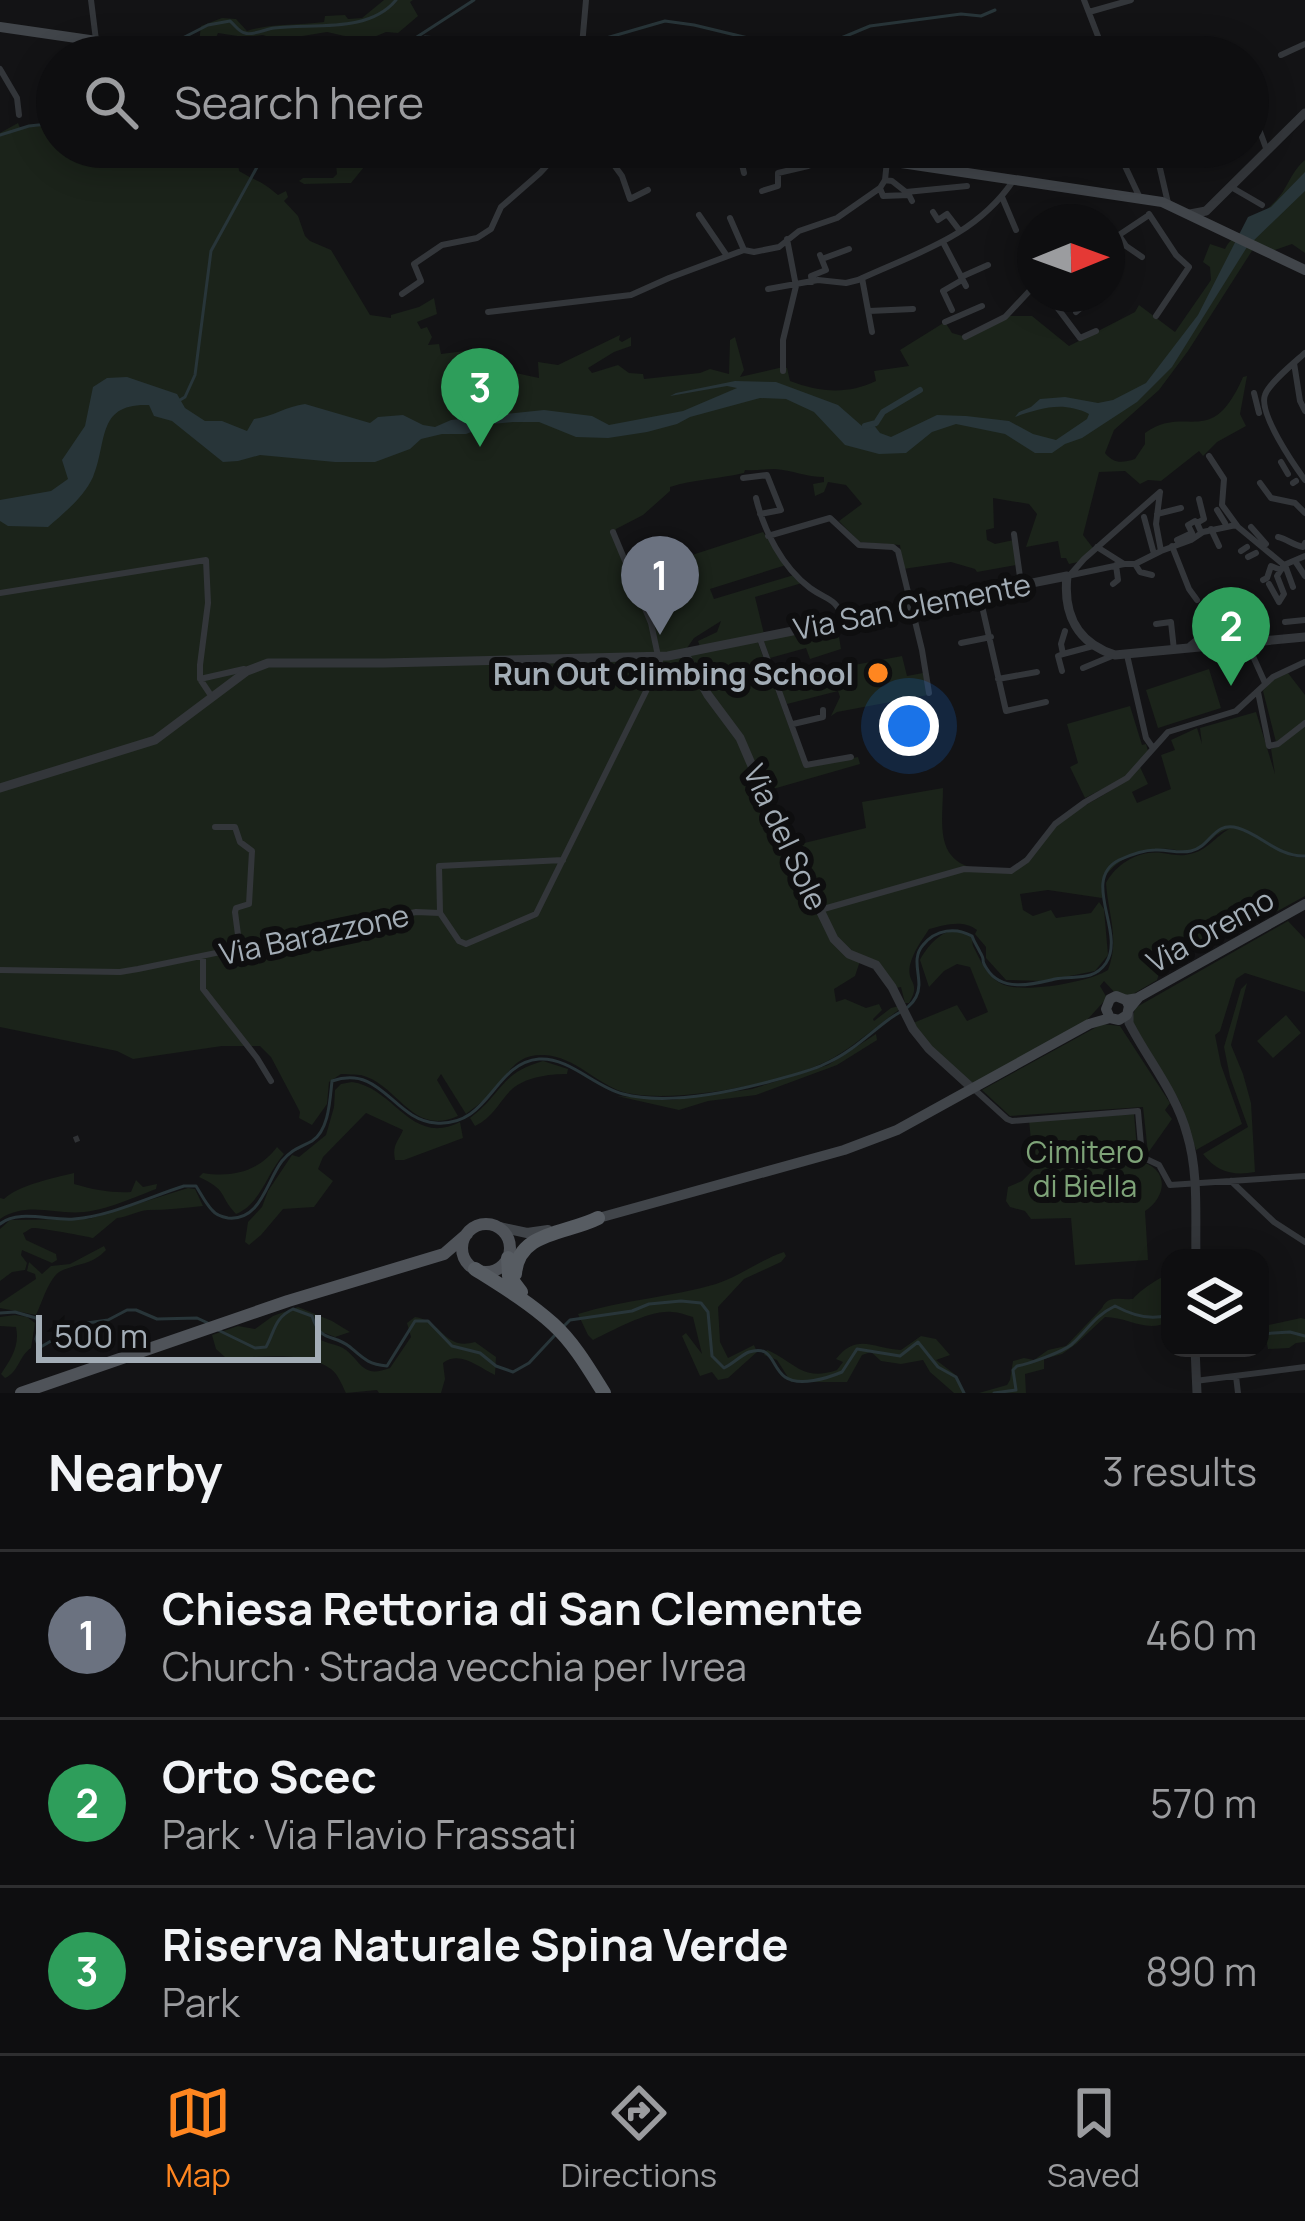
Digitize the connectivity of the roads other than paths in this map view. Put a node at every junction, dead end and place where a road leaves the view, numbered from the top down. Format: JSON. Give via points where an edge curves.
{"nodes":[{"id":1,"x":91,"y":0,"type":"edge"},
{"id":2,"x":586,"y":0,"type":"edge"},
{"id":3,"x":1084,"y":0,"type":"edge"},
{"id":4,"x":1131,"y":0,"type":"edge"},
{"id":5,"x":1089,"y":12,"type":"junction"},
{"id":6,"x":0,"y":27,"type":"edge"},
{"id":7,"x":66,"y":36,"type":"edge"},
{"id":8,"x":96,"y":36,"type":"edge"},
{"id":9,"x":583,"y":36,"type":"edge"},
{"id":10,"x":1098,"y":36,"type":"edge"},
{"id":11,"x":1305,"y":44,"type":"edge"},
{"id":12,"x":1281,"y":55,"type":"dead end"},
{"id":13,"x":0,"y":69,"type":"edge"},
{"id":14,"x":1305,"y":113,"type":"edge"},
{"id":15,"x":19,"y":115,"type":"dead end"},
{"id":16,"x":1269,"y":148,"type":"edge"},
{"id":17,"x":545,"y":168,"type":"edge"},
{"id":18,"x":616,"y":168,"type":"edge"},
{"id":19,"x":743,"y":168,"type":"edge"},
{"id":20,"x":798,"y":168,"type":"edge"},
{"id":21,"x":886,"y":168,"type":"edge"},
{"id":22,"x":935,"y":168,"type":"edge"},
{"id":23,"x":1128,"y":168,"type":"edge"},
{"id":24,"x":1161,"y":168,"type":"edge"},
{"id":25,"x":1249,"y":168,"type":"edge"},
{"id":26,"x":744,"y":173,"type":"dead end"},
{"id":27,"x":885,"y":180,"type":"junction"},
{"id":28,"x":1013,"y":181,"type":"junction"},
{"id":29,"x":968,"y":186,"type":"dead end"},
{"id":30,"x":1231,"y":187,"type":"junction"},
{"id":31,"x":880,"y":188,"type":"junction"},
{"id":32,"x":648,"y":190,"type":"dead end"},
{"id":33,"x":762,"y":190,"type":"dead end"},
{"id":34,"x":1002,"y":197,"type":"junction"},
{"id":35,"x":1144,"y":198,"type":"junction"},
{"id":36,"x":912,"y":201,"type":"dead end"},
{"id":37,"x":1168,"y":203,"type":"junction"},
{"id":38,"x":1262,"y":205,"type":"dead end"},
{"id":39,"x":1211,"y":210,"type":"junction"},
{"id":40,"x":933,"y":212,"type":"dead end"},
{"id":41,"x":1149,"y":214,"type":"junction"},
{"id":42,"x":699,"y":215,"type":"dead end"},
{"id":43,"x":730,"y":218,"type":"dead end"},
{"id":44,"x":1016,"y":230,"type":"dead end"},
{"id":45,"x":960,"y":231,"type":"junction"},
{"id":46,"x":1125,"y":233,"type":"edge"},
{"id":47,"x":787,"y":239,"type":"junction"},
{"id":48,"x":1125,"y":242,"type":"edge"},
{"id":49,"x":944,"y":244,"type":"junction"},
{"id":50,"x":850,"y":249,"type":"dead end"},
{"id":51,"x":744,"y":250,"type":"junction"},
{"id":52,"x":727,"y":256,"type":"junction"},
{"id":53,"x":1142,"y":257,"type":"dead end"},
{"id":54,"x":988,"y":265,"type":"dead end"},
{"id":55,"x":1305,"y":269,"type":"edge"},
{"id":56,"x":862,"y":278,"type":"junction"},
{"id":57,"x":963,"y":281,"type":"junction"},
{"id":58,"x":812,"y":282,"type":"junction"},
{"id":59,"x":796,"y":286,"type":"junction"},
{"id":60,"x":768,"y":289,"type":"dead end"},
{"id":61,"x":402,"y":294,"type":"dead end"},
{"id":62,"x":1017,"y":305,"type":"edge"},
{"id":63,"x":982,"y":306,"type":"dead end"},
{"id":64,"x":913,"y":309,"type":"dead end"},
{"id":65,"x":952,"y":310,"type":"dead end"},
{"id":66,"x":868,"y":311,"type":"junction"},
{"id":67,"x":488,"y":312,"type":"dead end"},
{"id":68,"x":1060,"y":312,"type":"edge"},
{"id":69,"x":1156,"y":316,"type":"dead end"},
{"id":70,"x":945,"y":322,"type":"dead end"},
{"id":71,"x":1096,"y":331,"type":"dead end"},
{"id":72,"x":872,"y":332,"type":"dead end"},
{"id":73,"x":965,"y":337,"type":"dead end"},
{"id":74,"x":1305,"y":353,"type":"edge"},
{"id":75,"x":1294,"y":364,"type":"junction"},
{"id":76,"x":783,"y":371,"type":"dead end"},
{"id":77,"x":1254,"y":393,"type":"dead end"},
{"id":78,"x":1260,"y":405,"type":"junction"},
{"id":79,"x":1305,"y":411,"type":"edge"},
{"id":80,"x":1209,"y":456,"type":"dead end"},
{"id":81,"x":1281,"y":462,"type":"dead end"},
{"id":82,"x":1291,"y":470,"type":"junction"},
{"id":83,"x":743,"y":478,"type":"dead end"},
{"id":84,"x":1299,"y":480,"type":"edge"},
{"id":85,"x":1260,"y":483,"type":"dead end"},
{"id":86,"x":756,"y":498,"type":"dead end"},
{"id":87,"x":1198,"y":499,"type":"dead end"},
{"id":88,"x":1181,"y":508,"type":"dead end"},
{"id":89,"x":1216,"y":510,"type":"dead end"},
{"id":90,"x":1305,"y":512,"type":"edge"},
{"id":91,"x":760,"y":514,"type":"junction"},
{"id":92,"x":1144,"y":517,"type":"dead end"},
{"id":93,"x":1159,"y":522,"type":"junction"},
{"id":94,"x":1229,"y":525,"type":"junction"},
{"id":95,"x":1252,"y":527,"type":"dead end"},
{"id":96,"x":1211,"y":529,"type":"junction"},
{"id":97,"x":613,"y":532,"type":"dead end"},
{"id":98,"x":1014,"y":534,"type":"dead end"},
{"id":99,"x":1196,"y":535,"type":"junction"},
{"id":100,"x":768,"y":536,"type":"junction"},
{"id":101,"x":1279,"y":537,"type":"dead end"},
{"id":102,"x":1235,"y":539,"type":"dead end"},
{"id":103,"x":1175,"y":543,"type":"junction"},
{"id":104,"x":1206,"y":545,"type":"dead end"},
{"id":105,"x":1219,"y":546,"type":"dead end"},
{"id":106,"x":1097,"y":547,"type":"junction"},
{"id":107,"x":1259,"y":550,"type":"junction"},
{"id":108,"x":1304,"y":551,"type":"edge"},
{"id":109,"x":1158,"y":552,"type":"junction"},
{"id":110,"x":1295,"y":561,"type":"junction"},
{"id":111,"x":1120,"y":565,"type":"junction"},
{"id":112,"x":1283,"y":566,"type":"junction"},
{"id":113,"x":1137,"y":568,"type":"junction"},
{"id":114,"x":1069,"y":576,"type":"junction"},
{"id":115,"x":1305,"y":576,"type":"edge"},
{"id":116,"x":1149,"y":578,"type":"dead end"},
{"id":117,"x":1114,"y":584,"type":"dead end"},
{"id":118,"x":1021,"y":585,"type":"junction"},
{"id":119,"x":1293,"y":587,"type":"dead end"},
{"id":120,"x":0,"y":593,"type":"edge"},
{"id":121,"x":980,"y":593,"type":"junction"},
{"id":122,"x":1225,"y":598,"type":"dead end"},
{"id":123,"x":1197,"y":600,"type":"dead end"},
{"id":124,"x":910,"y":606,"type":"junction"},
{"id":125,"x":844,"y":619,"type":"junction"},
{"id":126,"x":1305,"y":620,"type":"edge"},
{"id":127,"x":1286,"y":622,"type":"dead end"},
{"id":128,"x":1156,"y":624,"type":"dead end"},
{"id":129,"x":662,"y":625,"type":"dead end"},
{"id":130,"x":652,"y":626,"type":"junction"},
{"id":131,"x":1065,"y":631,"type":"dead end"},
{"id":132,"x":759,"y":636,"type":"junction"},
{"id":133,"x":991,"y":637,"type":"junction"},
{"id":134,"x":1305,"y":638,"type":"edge"},
{"id":135,"x":961,"y":643,"type":"dead end"},
{"id":136,"x":1247,"y":643,"type":"junction"},
{"id":137,"x":1093,"y":646,"type":"junction"},
{"id":138,"x":1189,"y":649,"type":"junction"},
{"id":139,"x":1174,"y":650,"type":"junction"},
{"id":140,"x":684,"y":653,"type":"junction"},
{"id":141,"x":1063,"y":654,"type":"junction"},
{"id":142,"x":1121,"y":655,"type":"junction"},
{"id":143,"x":659,"y":656,"type":"junction"},
{"id":144,"x":1305,"y":662,"type":"edge"},
{"id":145,"x":1083,"y":668,"type":"dead end"},
{"id":146,"x":248,"y":671,"type":"junction"},
{"id":147,"x":1037,"y":671,"type":"dead end"},
{"id":148,"x":1061,"y":671,"type":"dead end"},
{"id":149,"x":200,"y":679,"type":"junction"},
{"id":150,"x":998,"y":679,"type":"junction"},
{"id":151,"x":1265,"y":683,"type":"junction"},
{"id":152,"x":1258,"y":692,"type":"junction"},
{"id":153,"x":929,"y":693,"type":"dead end"},
{"id":154,"x":212,"y":697,"type":"junction"},
{"id":155,"x":1046,"y":702,"type":"dead end"},
{"id":156,"x":823,"y":710,"type":"dead end"},
{"id":157,"x":1305,"y":722,"type":"edge"},
{"id":158,"x":793,"y":724,"type":"junction"},
{"id":159,"x":1154,"y":748,"type":"junction"},
{"id":160,"x":851,"y":757,"type":"dead end"},
{"id":161,"x":0,"y":788,"type":"edge"},
{"id":162,"x":215,"y":827,"type":"dead end"},
{"id":163,"x":563,"y":860,"type":"junction"},
{"id":164,"x":1305,"y":904,"type":"edge"},
{"id":165,"x":820,"y":910,"type":"junction"},
{"id":166,"x":440,"y":914,"type":"junction"},
{"id":167,"x":241,"y":950,"type":"junction"},
{"id":168,"x":203,"y":957,"type":"junction"},
{"id":169,"x":0,"y":970,"type":"edge"},
{"id":170,"x":1123,"y":1009,"type":"junction"},
{"id":171,"x":271,"y":1081,"type":"dead end"},
{"id":172,"x":973,"y":1089,"type":"junction"},
{"id":173,"x":1305,"y":1176,"type":"edge"},
{"id":174,"x":1231,"y":1180,"type":"junction"},
{"id":175,"x":1195,"y":1184,"type":"junction"},
{"id":176,"x":598,"y":1218,"type":"junction"},
{"id":177,"x":568,"y":1226,"type":"junction"},
{"id":178,"x":499,"y":1227,"type":"junction"},
{"id":179,"x":467,"y":1234,"type":"junction"},
{"id":180,"x":1305,"y":1242,"type":"edge"},
{"id":181,"x":1196,"y":1249,"type":"edge"},
{"id":182,"x":508,"y":1256,"type":"junction"},
{"id":183,"x":415,"y":1264,"type":"junction"},
{"id":184,"x":474,"y":1268,"type":"junction"},
{"id":185,"x":524,"y":1295,"type":"junction"},
{"id":186,"x":560,"y":1327,"type":"junction"},
{"id":187,"x":1195,"y":1357,"type":"edge"},
{"id":188,"x":1305,"y":1367,"type":"edge"},
{"id":189,"x":1235,"y":1376,"type":"junction"},
{"id":190,"x":1196,"y":1387,"type":"edge"},
{"id":191,"x":21,"y":1393,"type":"edge"},
{"id":192,"x":608,"y":1393,"type":"edge"},
{"id":193,"x":1238,"y":1393,"type":"edge"}],
"edges":[{"from":1,"to":8,"type":"street"},
{"from":2,"to":9,"type":"street"},
{"from":3,"to":5,"type":"street"},
{"from":4,"to":5,"type":"street"},
{"from":5,"to":10,"type":"street"},
{"from":6,"to":7,"type":"main road"},
{"from":11,"to":12,"type":"street"},
{"from":13,"to":15,"type":"street"},
{"from":14,"to":16,"type":"street"},
{"from":17,"to":61,"type":"street","via":[[501,207],[491,230],[442,244],[414,264],[421,281]]},
{"from":18,"to":32,"type":"street","via":[[630,199]]},
{"from":19,"to":26,"type":"street"},
{"from":20,"to":33,"type":"street","via":[[778,173],[778,186]]},
{"from":21,"to":27,"type":"street"},
{"from":22,"to":28,"type":"main road"},
{"from":23,"to":35,"type":"street"},
{"from":24,"to":37,"type":"street"},
{"from":25,"to":30,"type":"street"},
{"from":27,"to":29,"type":"street","via":[[906,192]]},
{"from":27,"to":31,"type":"street"},
{"from":28,"to":34,"type":"street"},
{"from":28,"to":35,"type":"main road"},
{"from":30,"to":38,"type":"street"},
{"from":30,"to":39,"type":"street"},
{"from":31,"to":36,"type":"street","via":[[883,196]]},
{"from":31,"to":47,"type":"street"},
{"from":34,"to":44,"type":"street"},
{"from":34,"to":45,"type":"street"},
{"from":35,"to":37,"type":"main road"},
{"from":35,"to":41,"type":"street"},
{"from":37,"to":39,"type":"main road","via":[[1190,214]]},
{"from":39,"to":55,"type":"main road","via":[[1225,232]]},
{"from":40,"to":45,"type":"street","via":[[938,220],[947,214]]},
{"from":41,"to":46,"type":"street"},
{"from":41,"to":69,"type":"street","via":[[1190,268]]},
{"from":42,"to":52,"type":"street"},
{"from":43,"to":51,"type":"street"},
{"from":45,"to":49,"type":"street"},
{"from":47,"to":51,"type":"street","via":[[779,248]]},
{"from":47,"to":59,"type":"street"},
{"from":48,"to":53,"type":"street"},
{"from":49,"to":56,"type":"street"},
{"from":49,"to":57,"type":"street"},
{"from":50,"to":58,"type":"street","via":[[821,257],[826,270]]},
{"from":51,"to":52,"type":"street"},
{"from":52,"to":67,"type":"street","via":[[631,296]]},
{"from":54,"to":57,"type":"street"},
{"from":56,"to":58,"type":"street"},
{"from":56,"to":66,"type":"street"},
{"from":57,"to":65,"type":"street","via":[[943,291]]},
{"from":58,"to":59,"type":"street"},
{"from":59,"to":60,"type":"street"},
{"from":59,"to":76,"type":"street"},
{"from":62,"to":73,"type":"street"},
{"from":63,"to":70,"type":"street"},
{"from":64,"to":66,"type":"street"},
{"from":66,"to":72,"type":"street"},
{"from":68,"to":71,"type":"street","via":[[1080,338]]},
{"from":74,"to":75,"type":"street"},
{"from":75,"to":78,"type":"street"},
{"from":75,"to":79,"type":"street"},
{"from":77,"to":78,"type":"street"},
{"from":78,"to":82,"type":"street"},
{"from":80,"to":94,"type":"street","via":[[1224,479]]},
{"from":81,"to":82,"type":"street"},
{"from":82,"to":84,"type":"street"},
{"from":83,"to":91,"type":"street","via":[[767,475],[781,510]]},
{"from":85,"to":90,"type":"street"},
{"from":86,"to":91,"type":"street"},
{"from":87,"to":99,"type":"street","via":[[1204,519]]},
{"from":88,"to":93,"type":"street"},
{"from":89,"to":94,"type":"street"},
{"from":91,"to":100,"type":"street"},
{"from":92,"to":109,"type":"street"},
{"from":93,"to":106,"type":"street","via":[[1160,493]]},
{"from":93,"to":109,"type":"street"},
{"from":94,"to":96,"type":"street"},
{"from":94,"to":102,"type":"street"},
{"from":94,"to":107,"type":"street"},
{"from":95,"to":107,"type":"street"},
{"from":96,"to":99,"type":"street"},
{"from":96,"to":105,"type":"street"},
{"from":97,"to":130,"type":"street"},
{"from":98,"to":118,"type":"street"},
{"from":99,"to":103,"type":"street"},
{"from":99,"to":104,"type":"street"},
{"from":100,"to":124,"type":"street","via":[[830,518],[859,545],[896,549]]},
{"from":100,"to":125,"type":"street"},
{"from":101,"to":108,"type":"street"},
{"from":103,"to":109,"type":"street"},
{"from":103,"to":123,"type":"street"},
{"from":106,"to":111,"type":"street"},
{"from":106,"to":114,"type":"street"},
{"from":107,"to":112,"type":"street"},
{"from":108,"to":110,"type":"street"},
{"from":109,"to":113,"type":"street"},
{"from":110,"to":112,"type":"street"},
{"from":110,"to":115,"type":"street"},
{"from":111,"to":113,"type":"street"},
{"from":111,"to":114,"type":"street"},
{"from":111,"to":117,"type":"street"},
{"from":112,"to":112,"type":"street","via":[[1277,578],[1279,602],[1266,582],[1270,566]]},
{"from":112,"to":119,"type":"street"},
{"from":113,"to":116,"type":"street"},
{"from":114,"to":118,"type":"street","name":"Via San Clemente"},
{"from":114,"to":137,"type":"street","via":[[1067,610]]},
{"from":118,"to":121,"type":"street","name":"Via San Clemente"},
{"from":120,"to":149,"type":"street","via":[[206,560]]},
{"from":121,"to":124,"type":"street","name":"Via San Clemente"},
{"from":121,"to":133,"type":"street"},
{"from":122,"to":138,"type":"street","via":[[1232,610]]},
{"from":124,"to":125,"type":"street","name":"Via San Clemente"},
{"from":124,"to":153,"type":"street"},
{"from":125,"to":132,"type":"street","name":"Via San Clemente"},
{"from":126,"to":127,"type":"street"},
{"from":128,"to":139,"type":"street","via":[[1171,622]]},
{"from":129,"to":130,"type":"street"},
{"from":130,"to":143,"type":"street"},
{"from":131,"to":141,"type":"street"},
{"from":132,"to":140,"type":"street","name":"Via San Clemente"},
{"from":132,"to":158,"type":"street"},
{"from":133,"to":135,"type":"street"},
{"from":133,"to":150,"type":"street"},
{"from":134,"to":136,"type":"street"},
{"from":136,"to":138,"type":"street"},
{"from":136,"to":151,"type":"street"},
{"from":137,"to":141,"type":"street"},
{"from":137,"to":142,"type":"street"},
{"from":138,"to":139,"type":"street"},
{"from":139,"to":142,"type":"street"},
{"from":140,"to":143,"type":"street","name":"Via San Clemente"},
{"from":140,"to":165,"type":"street","name":"Via del Sole","via":[[740,738]]},
{"from":141,"to":148,"type":"street"},
{"from":142,"to":145,"type":"street"},
{"from":142,"to":159,"type":"street"},
{"from":143,"to":146,"type":"street","name":"Via San Clemente","via":[[268,663]]},
{"from":143,"to":163,"type":"street","name":"Via Barazzone"},
{"from":144,"to":151,"type":"street"},
{"from":146,"to":149,"type":"street"},
{"from":146,"to":154,"type":"street","name":"Via San Clemente"},
{"from":147,"to":150,"type":"street"},
{"from":149,"to":154,"type":"street"},
{"from":150,"to":155,"type":"street","via":[[1006,711]]},
{"from":151,"to":152,"type":"street"},
{"from":152,"to":157,"type":"street","via":[[1269,746]]},
{"from":152,"to":159,"type":"street","via":[[1236,711],[1168,732]]},
{"from":154,"to":161,"type":"street","name":"Via San Clemente","via":[[155,740]]},
{"from":156,"to":158,"type":"street","via":[[823,717]]},
{"from":158,"to":160,"type":"street","via":[[806,765]]},
{"from":159,"to":165,"type":"street","via":[[1127,778],[1055,824],[1011,871],[964,869]]},
{"from":162,"to":167,"type":"street","via":[[235,827],[251,851],[249,904],[235,912]]},
{"from":163,"to":166,"type":"street","via":[[439,866]]},
{"from":163,"to":166,"type":"street","name":"Via Barazzone","via":[[536,914],[493,934],[466,944]]},
{"from":164,"to":170,"type":"main road","name":"Via Oremo"},
{"from":165,"to":172,"type":"street","name":"Via del Sole","via":[[838,943],[876,965],[929,1049]]},
{"from":166,"to":167,"type":"street","name":"Via Barazzone","via":[[416,912]]},
{"from":167,"to":168,"type":"street","name":"Via Barazzone"},
{"from":168,"to":169,"type":"street","name":"Via Barazzone","via":[[120,972]]},
{"from":168,"to":171,"type":"street","via":[[203,989]]},
{"from":170,"to":172,"type":"main road","name":"Via Oremo"},
{"from":170,"to":175,"type":"street","via":[[1180,1114]]},
{"from":172,"to":175,"type":"street","via":[[1007,1119],[1138,1111],[1142,1156],[1170,1185]]},
{"from":172,"to":176,"type":"main road","name":"Via Oremo","via":[[844,1150]]},
{"from":173,"to":174,"type":"street"},
{"from":174,"to":175,"type":"street"},
{"from":174,"to":180,"type":"street"},
{"from":175,"to":181,"type":"street"},
{"from":176,"to":177,"type":"main road","name":"Via Oremo"},
{"from":176,"to":185,"type":"highway","via":[[521,1250],[515,1273]]},
{"from":177,"to":178,"type":"main road","via":[[527,1233]]},
{"from":177,"to":182,"type":"main road"},
{"from":178,"to":179,"type":"main road","via":[[482,1224]]},
{"from":178,"to":182,"type":"main road"},
{"from":179,"to":183,"type":"main road"},
{"from":179,"to":184,"type":"main road","via":[[463,1252]]},
{"from":182,"to":184,"type":"main road","via":[[494,1270]]},
{"from":182,"to":185,"type":"highway","via":[[512,1283]]},
{"from":183,"to":184,"type":"main road"},
{"from":183,"to":191,"type":"main road"},
{"from":184,"to":186,"type":"highway"},
{"from":185,"to":186,"type":"highway"},
{"from":186,"to":192,"type":"highway"},
{"from":187,"to":190,"type":"street"},
{"from":188,"to":189,"type":"street"},
{"from":189,"to":190,"type":"street"},
{"from":189,"to":193,"type":"street"}]}
